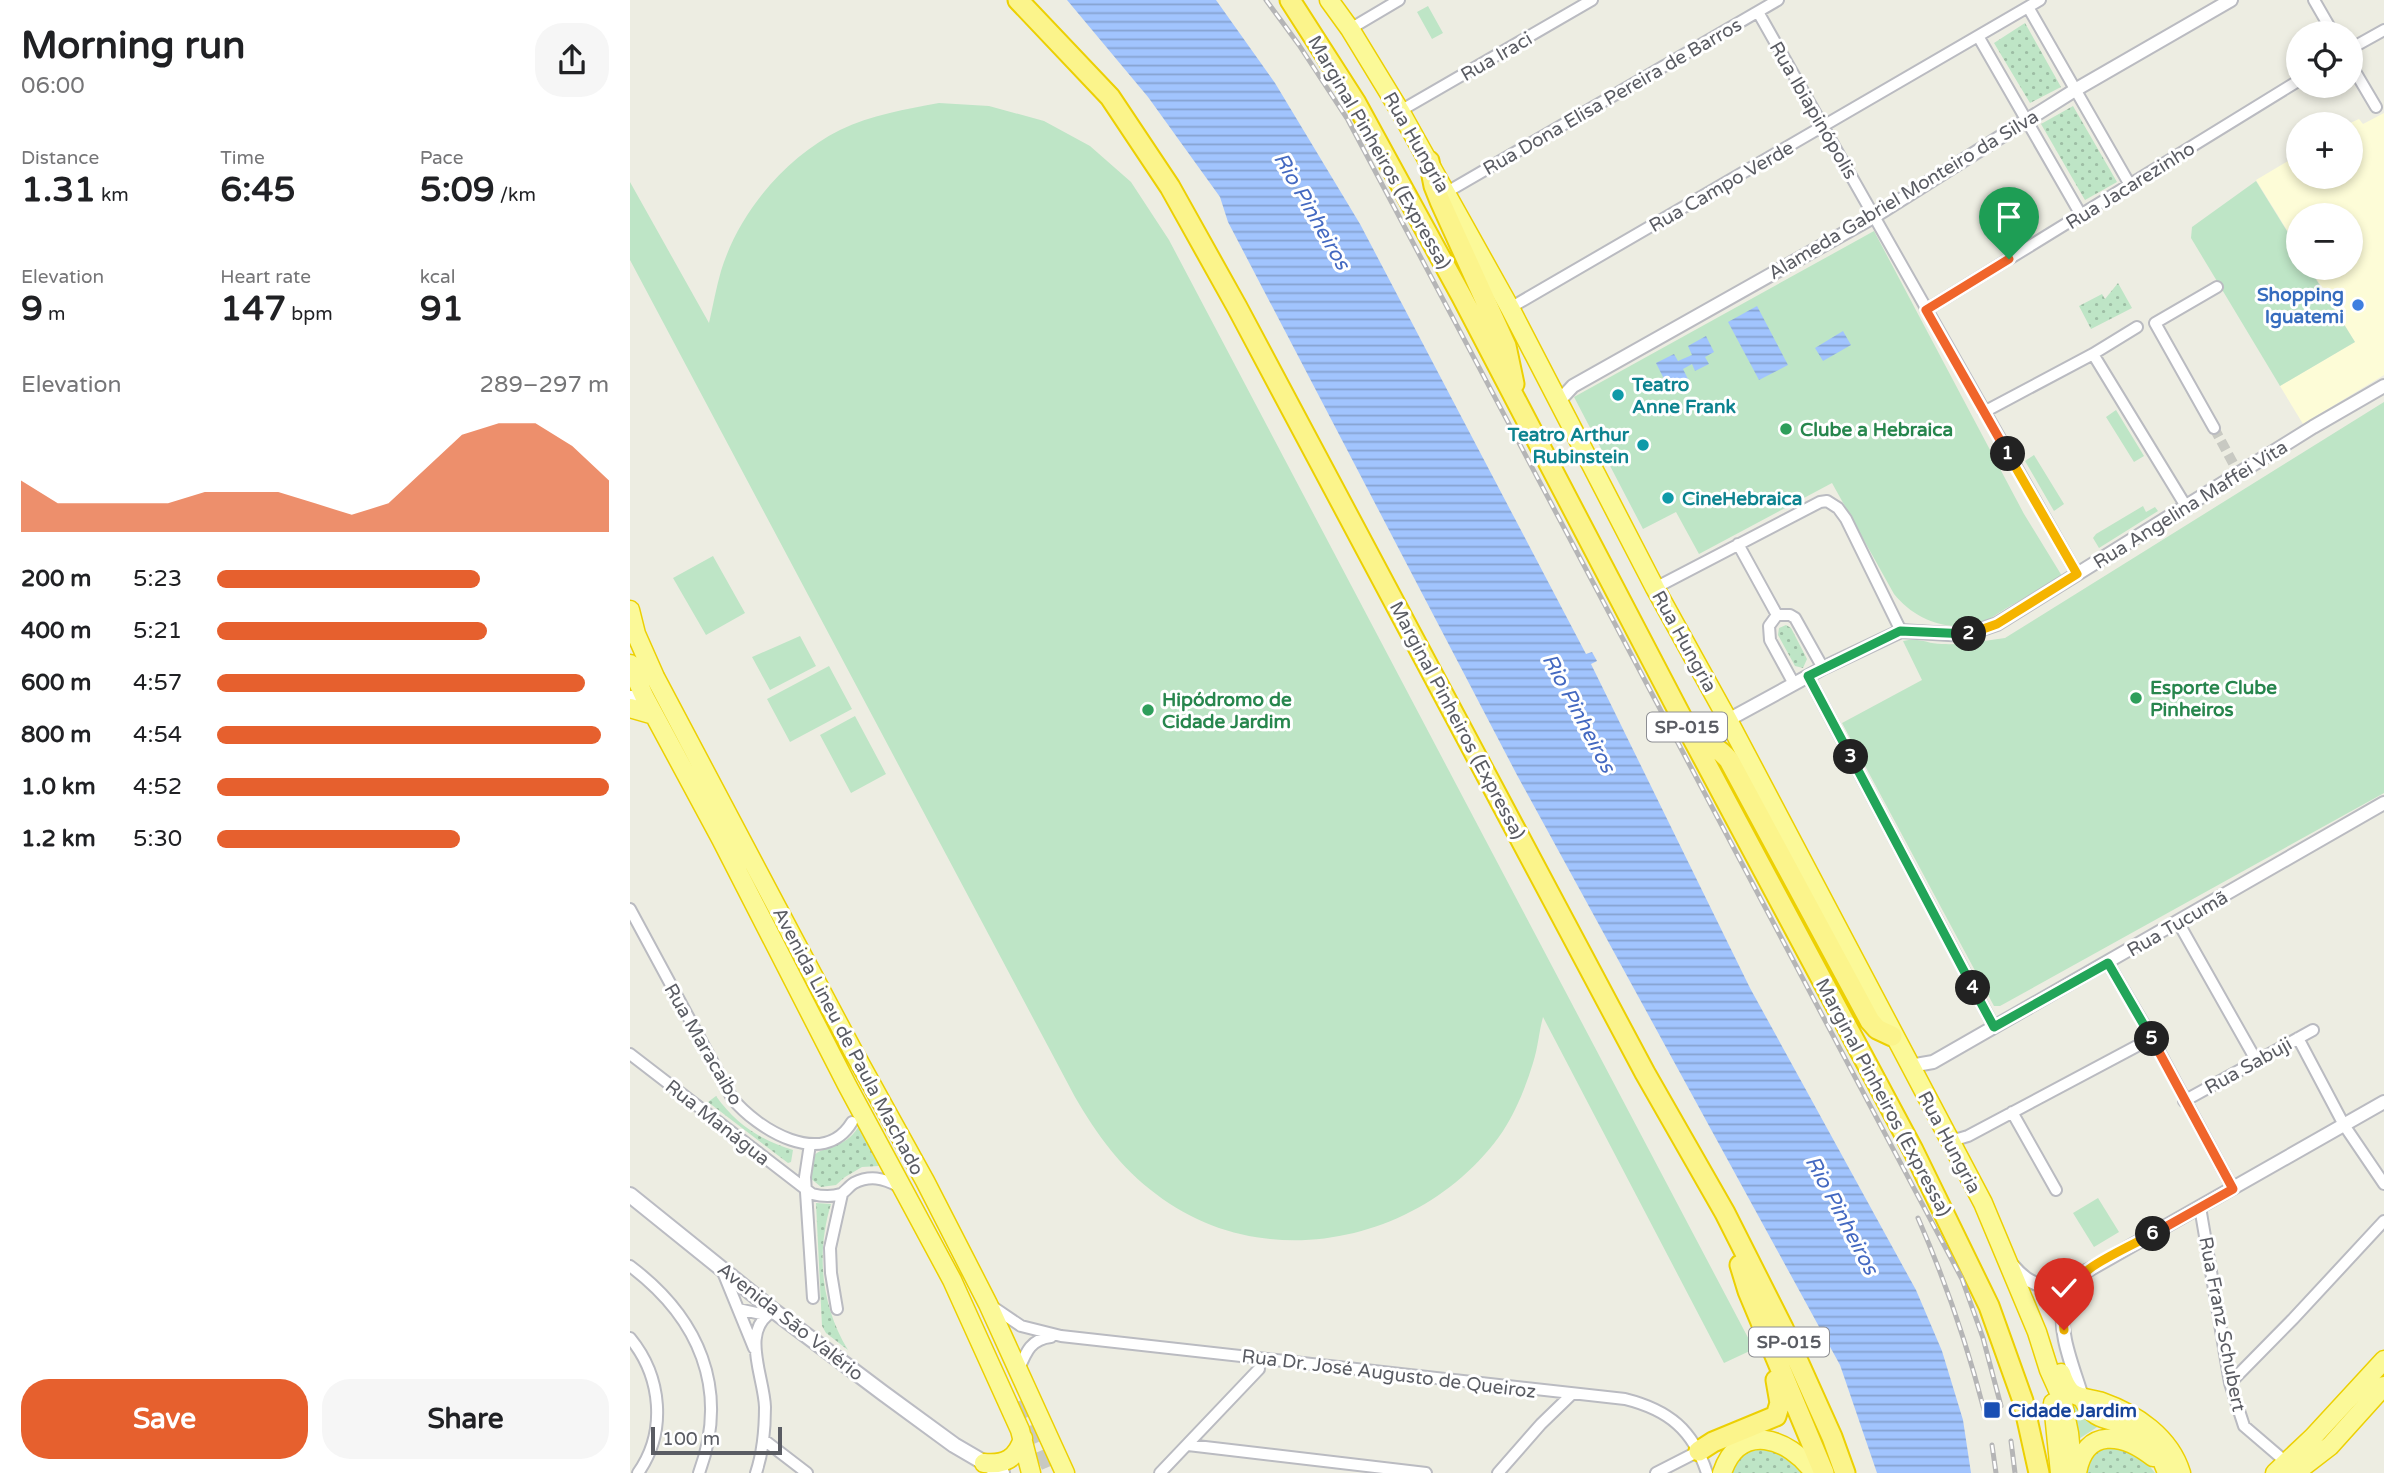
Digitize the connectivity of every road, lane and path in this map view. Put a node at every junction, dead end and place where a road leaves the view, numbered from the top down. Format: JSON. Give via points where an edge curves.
{"nodes":[{"id":1,"x":1018,"y":0,"type":"edge"},
{"id":2,"x":1290,"y":0,"type":"edge"},
{"id":3,"x":1329,"y":0,"type":"edge"},
{"id":4,"x":1399,"y":0,"type":"edge"},
{"id":5,"x":1592,"y":0,"type":"edge"},
{"id":6,"x":1776,"y":0,"type":"edge"},
{"id":7,"x":2040,"y":0,"type":"edge"},
{"id":8,"x":2231,"y":0,"type":"edge"},
{"id":9,"x":2314,"y":0,"type":"edge"},
{"id":10,"x":2028,"y":7,"type":"junction"},
{"id":11,"x":1758,"y":12,"type":"junction"},
{"id":12,"x":2326,"y":21,"type":"edge"},
{"id":13,"x":1350,"y":29,"type":"junction"},
{"id":14,"x":2384,"y":30,"type":"edge"},
{"id":15,"x":1978,"y":36,"type":"junction"},
{"id":16,"x":2363,"y":42,"type":"edge"},
{"id":17,"x":2363,"y":85,"type":"edge"},
{"id":18,"x":2286,"y":88,"type":"edge"},
{"id":19,"x":2075,"y":90,"type":"junction"},
{"id":20,"x":2376,"y":107,"type":"dead end"},
{"id":21,"x":1400,"y":111,"type":"junction"},
{"id":22,"x":2026,"y":119,"type":"junction"},
{"id":23,"x":1823,"y":127,"type":"junction"},
{"id":24,"x":1429,"y":161,"type":"junction"},
{"id":25,"x":2130,"y":186,"type":"junction"},
{"id":26,"x":1447,"y":192,"type":"junction"},
{"id":27,"x":2081,"y":215,"type":"junction"},
{"id":28,"x":1875,"y":216,"type":"junction"},
{"id":29,"x":2217,"y":288,"type":"dead end"},
{"id":30,"x":1510,"y":308,"type":"junction"},
{"id":31,"x":1926,"y":310,"type":"junction"},
{"id":32,"x":2137,"y":327,"type":"dead end"},
{"id":33,"x":2093,"y":354,"type":"junction"},
{"id":34,"x":2384,"y":386,"type":"edge"},
{"id":35,"x":1555,"y":394,"type":"junction"},
{"id":36,"x":1518,"y":402,"type":"junction"},
{"id":37,"x":1984,"y":412,"type":"junction"},
{"id":38,"x":2214,"y":428,"type":"tunnel mouth"},
{"id":39,"x":2187,"y":508,"type":"junction"},
{"id":40,"x":1738,"y":544,"type":"junction"},
{"id":41,"x":2077,"y":574,"type":"junction"},
{"id":42,"x":1655,"y":588,"type":"junction"},
{"id":43,"x":1777,"y":615,"type":"junction"},
{"id":44,"x":631,"y":620,"type":"edge"},
{"id":45,"x":1900,"y":631,"type":"junction"},
{"id":46,"x":630,"y":664,"type":"edge"},
{"id":47,"x":1823,"y":668,"type":"junction"},
{"id":48,"x":1808,"y":676,"type":"junction"},
{"id":49,"x":655,"y":677,"type":"junction"},
{"id":50,"x":1794,"y":684,"type":"junction"},
{"id":51,"x":634,"y":701,"type":"edge"},
{"id":52,"x":1728,"y":720,"type":"junction"},
{"id":53,"x":1693,"y":739,"type":"junction"},
{"id":54,"x":2384,"y":803,"type":"edge"},
{"id":55,"x":630,"y":909,"type":"edge"},
{"id":56,"x":2178,"y":922,"type":"junction"},
{"id":57,"x":2108,"y":963,"type":"junction"},
{"id":58,"x":1994,"y":1027,"type":"junction"},
{"id":59,"x":2313,"y":1030,"type":"dead end"},
{"id":60,"x":1892,"y":1036,"type":"junction"},
{"id":61,"x":2152,"y":1038,"type":"junction"},
{"id":62,"x":2298,"y":1038,"type":"junction"},
{"id":63,"x":630,"y":1054,"type":"edge"},
{"id":64,"x":2256,"y":1060,"type":"junction"},
{"id":65,"x":1933,"y":1062,"type":"junction"},
{"id":66,"x":1910,"y":1066,"type":"junction"},
{"id":67,"x":847,"y":1085,"type":"junction"},
{"id":68,"x":1921,"y":1086,"type":"junction"},
{"id":69,"x":2185,"y":1101,"type":"junction"},
{"id":70,"x":2384,"y":1102,"type":"edge"},
{"id":71,"x":883,"y":1105,"type":"junction"},
{"id":72,"x":2012,"y":1112,"type":"junction"},
{"id":73,"x":852,"y":1122,"type":"dead end"},
{"id":74,"x":2344,"y":1125,"type":"junction"},
{"id":75,"x":1948,"y":1137,"type":"junction"},
{"id":76,"x":810,"y":1144,"type":"junction"},
{"id":77,"x":898,"y":1158,"type":"junction"},
{"id":78,"x":2384,"y":1184,"type":"edge"},
{"id":79,"x":901,"y":1187,"type":"junction"},
{"id":80,"x":2233,"y":1189,"type":"junction"},
{"id":81,"x":2056,"y":1190,"type":"dead end"},
{"id":82,"x":807,"y":1191,"type":"junction"},
{"id":83,"x":842,"y":1194,"type":"junction"},
{"id":84,"x":630,"y":1195,"type":"edge"},
{"id":85,"x":2200,"y":1208,"type":"junction"},
{"id":86,"x":1725,"y":1213,"type":"junction"},
{"id":87,"x":2384,"y":1221,"type":"edge"},
{"id":88,"x":2006,"y":1257,"type":"junction"},
{"id":89,"x":630,"y":1266,"type":"edge"},
{"id":90,"x":721,"y":1266,"type":"junction"},
{"id":91,"x":2087,"y":1271,"type":"junction"},
{"id":92,"x":813,"y":1298,"type":"dead end"},
{"id":93,"x":988,"y":1304,"type":"junction"},
{"id":94,"x":738,"y":1309,"type":"junction"},
{"id":95,"x":837,"y":1309,"type":"dead end"},
{"id":96,"x":770,"y":1313,"type":"junction"},
{"id":97,"x":1763,"y":1328,"type":"junction"},
{"id":98,"x":2037,"y":1332,"type":"junction"},
{"id":99,"x":1061,"y":1336,"type":"junction"},
{"id":100,"x":630,"y":1338,"type":"edge"},
{"id":101,"x":757,"y":1353,"type":"junction"},
{"id":102,"x":2384,"y":1360,"type":"edge"},
{"id":103,"x":1259,"y":1369,"type":"dead end"},
{"id":104,"x":1019,"y":1370,"type":"junction"},
{"id":105,"x":2049,"y":1370,"type":"junction"},
{"id":106,"x":2384,"y":1372,"type":"edge"},
{"id":107,"x":2230,"y":1382,"type":"junction"},
{"id":108,"x":2384,"y":1386,"type":"edge"},
{"id":109,"x":1572,"y":1394,"type":"junction"},
{"id":110,"x":2082,"y":1397,"type":"junction"},
{"id":111,"x":1022,"y":1400,"type":"tunnel mouth"},
{"id":112,"x":1022,"y":1434,"type":"junction"},
{"id":113,"x":764,"y":1440,"type":"junction"},
{"id":114,"x":1747,"y":1441,"type":"junction"},
{"id":115,"x":1188,"y":1445,"type":"junction"},
{"id":116,"x":2330,"y":1446,"type":"junction"},
{"id":117,"x":1052,"y":1448,"type":"junction"},
{"id":118,"x":1699,"y":1451,"type":"junction"},
{"id":119,"x":983,"y":1468,"type":"edge"},
{"id":120,"x":2285,"y":1470,"type":"edge"},
{"id":121,"x":638,"y":1473,"type":"edge"},
{"id":122,"x":699,"y":1473,"type":"edge"},
{"id":123,"x":756,"y":1473,"type":"edge"},
{"id":124,"x":807,"y":1473,"type":"edge"},
{"id":125,"x":1002,"y":1473,"type":"edge"},
{"id":126,"x":1031,"y":1473,"type":"edge"},
{"id":127,"x":1065,"y":1473,"type":"edge"},
{"id":128,"x":1160,"y":1473,"type":"edge"},
{"id":129,"x":1426,"y":1473,"type":"edge"},
{"id":130,"x":1498,"y":1473,"type":"edge"},
{"id":131,"x":1656,"y":1473,"type":"edge"},
{"id":132,"x":1707,"y":1473,"type":"edge"},
{"id":133,"x":1723,"y":1473,"type":"edge"},
{"id":134,"x":1814,"y":1473,"type":"edge"},
{"id":135,"x":1824,"y":1473,"type":"edge"},
{"id":136,"x":1845,"y":1473,"type":"edge"},
{"id":137,"x":2039,"y":1473,"type":"edge"},
{"id":138,"x":2060,"y":1473,"type":"edge"},
{"id":139,"x":2075,"y":1473,"type":"edge"},
{"id":140,"x":2172,"y":1473,"type":"edge"},
{"id":141,"x":2305,"y":1473,"type":"edge"},
{"id":142,"x":2314,"y":1473,"type":"edge"}],
"edges":[{"from":1,"to":86,"type":"highway","name":"Marginal Pinheiros (Expressa)","number":"SP-015","via":[[1110,97],[1170,187],[1645,1073]]},
{"from":2,"to":36,"type":"highway","name":"Marginal Pinheiros (Expressa)","number":"SP-015","via":[[1356,103]]},
{"from":3,"to":13,"type":"highway","name":"Rua Hungria"},
{"from":4,"to":13,"type":"street"},
{"from":5,"to":21,"type":"street","name":"Rua Iraci"},
{"from":6,"to":11,"type":"street","name":"Rua Dona Elisa Pereira de Barros"},
{"from":7,"to":10,"type":"street","name":"Rua Campo Verde"},
{"from":8,"to":19,"type":"street","name":"Alameda Gabriel Monteiro da Silva"},
{"from":9,"to":12,"type":"street"},
{"from":10,"to":15,"type":"street","name":"Rua Campo Verde"},
{"from":10,"to":19,"type":"street"},
{"from":11,"to":23,"type":"street","name":"Rua Ibiapinópolis"},
{"from":11,"to":26,"type":"street","name":"Rua Dona Elisa Pereira de Barros"},
{"from":13,"to":21,"type":"highway","name":"Rua Hungria"},
{"from":14,"to":16,"type":"street"},
{"from":15,"to":22,"type":"street"},
{"from":15,"to":23,"type":"street","name":"Rua Campo Verde"},
{"from":17,"to":20,"type":"street"},
{"from":18,"to":25,"type":"street","name":"Rua Jacarezinho"},
{"from":19,"to":22,"type":"street","name":"Alameda Gabriel Monteiro da Silva"},
{"from":19,"to":25,"type":"street"},
{"from":21,"to":24,"type":"highway","name":"Rua Hungria"},
{"from":22,"to":27,"type":"street"},
{"from":22,"to":28,"type":"street","name":"Alameda Gabriel Monteiro da Silva"},
{"from":23,"to":28,"type":"street","name":"Rua Ibiapinópolis"},
{"from":23,"to":30,"type":"street","name":"Rua Campo Verde"},
{"from":24,"to":26,"type":"highway","name":"Rua Hungria"},
{"from":24,"to":36,"type":"highway","via":[[1437,194],[1506,346]]},
{"from":25,"to":27,"type":"street","name":"Rua Jacarezinho"},
{"from":26,"to":30,"type":"highway","name":"Rua Hungria"},
{"from":27,"to":31,"type":"street","name":"Rua Jacarezinho"},
{"from":28,"to":31,"type":"street","name":"Rua Ibiapinópolis"},
{"from":28,"to":35,"type":"street","name":"Alameda Gabriel Monteiro da Silva"},
{"from":29,"to":38,"type":"street","via":[[2155,323]]},
{"from":30,"to":35,"type":"highway","name":"Rua Hungria"},
{"from":31,"to":37,"type":"street","name":"Rua Ibiapinópolis"},
{"from":32,"to":33,"type":"street"},
{"from":33,"to":37,"type":"street"},
{"from":33,"to":39,"type":"street"},
{"from":34,"to":39,"type":"street","name":"Rua Angelina Maffei Vita","via":[[2237,470]]},
{"from":35,"to":42,"type":"highway","name":"Rua Hungria"},
{"from":36,"to":53,"type":"highway","name":"Marginal Pinheiros (Expressa)","number":"SP-015"},
{"from":37,"to":41,"type":"street","name":"Rua Ibiapinópolis"},
{"from":39,"to":41,"type":"street","name":"Rua Angelina Maffei Vita"},
{"from":40,"to":42,"type":"street"},
{"from":40,"to":43,"type":"street"},
{"from":40,"to":45,"type":"street","via":[[1820,502],[1832,503],[1846,519]]},
{"from":41,"to":45,"type":"street","name":"Rua Angelina Maffei Vita","via":[[1980,631],[1950,635]]},
{"from":42,"to":52,"type":"highway","name":"Rua Hungria"},
{"from":43,"to":47,"type":"street","via":[[1796,618]]},
{"from":43,"to":50,"type":"street","via":[[1768,633]]},
{"from":44,"to":49,"type":"highway","name":"Avenida Lineu de Paula Machado"},
{"from":45,"to":47,"type":"street"},
{"from":46,"to":51,"type":"highway","name":"Avenida Lineu de Paula Machado"},
{"from":47,"to":48,"type":"street"},
{"from":48,"to":50,"type":"street"},
{"from":48,"to":58,"type":"street"},
{"from":49,"to":51,"type":"highway","via":[[650,690]]},
{"from":49,"to":71,"type":"highway","name":"Avenida Lineu de Paula Machado"},
{"from":50,"to":52,"type":"street"},
{"from":51,"to":67,"type":"highway","name":"Avenida Lineu de Paula Machado","via":[[654,715]]},
{"from":52,"to":60,"type":"highway","name":"Rua Hungria"},
{"from":53,"to":60,"type":"highway","via":[[1714,746],[1729,760],[1870,1021]]},
{"from":53,"to":137,"type":"highway","name":"Marginal Pinheiros (Expressa)","number":"SP-015","via":[[1962,1248],[2011,1366]]},
{"from":54,"to":56,"type":"street","name":"Rua Tucumã"},
{"from":55,"to":76,"type":"street","name":"Rua Maracaibo","via":[[732,1098],[768,1131]]},
{"from":56,"to":57,"type":"street","name":"Rua Tucumã"},
{"from":56,"to":64,"type":"street"},
{"from":57,"to":58,"type":"street","name":"Rua Tucumã"},
{"from":57,"to":61,"type":"street"},
{"from":58,"to":65,"type":"street","name":"Rua Tucumã"},
{"from":59,"to":62,"type":"street","name":"Rua Sabuji"},
{"from":60,"to":66,"type":"highway","name":"Rua Hungria"},
{"from":61,"to":69,"type":"street"},
{"from":61,"to":72,"type":"street"},
{"from":62,"to":64,"type":"street","name":"Rua Sabuji"},
{"from":62,"to":74,"type":"street"},
{"from":63,"to":82,"type":"street","name":"Rua Manágua"},
{"from":64,"to":69,"type":"street","name":"Rua Sabuji"},
{"from":65,"to":66,"type":"street","name":"Rua Tucumã"},
{"from":65,"to":68,"type":"street"},
{"from":66,"to":68,"type":"highway","name":"Rua Hungria"},
{"from":67,"to":77,"type":"highway"},
{"from":67,"to":79,"type":"highway","name":"Avenida Lineu de Paula Machado"},
{"from":68,"to":75,"type":"highway","name":"Rua Hungria"},
{"from":69,"to":80,"type":"street"},
{"from":70,"to":74,"type":"street"},
{"from":71,"to":77,"type":"highway"},
{"from":71,"to":93,"type":"highway","name":"Avenida Lineu de Paula Machado"},
{"from":72,"to":75,"type":"street","via":[[1964,1138]]},
{"from":72,"to":81,"type":"street"},
{"from":73,"to":76,"type":"street","via":[[841,1136]]},
{"from":74,"to":78,"type":"street"},
{"from":74,"to":80,"type":"street"},
{"from":75,"to":88,"type":"highway","name":"Rua Hungria"},
{"from":76,"to":82,"type":"street"},
{"from":77,"to":111,"type":"highway","via":[[948,1247]]},
{"from":79,"to":83,"type":"street","via":[[874,1178],[853,1184]]},
{"from":79,"to":112,"type":"highway","name":"Avenida Lineu de Paula Machado","via":[[952,1280]]},
{"from":80,"to":85,"type":"street"},
{"from":82,"to":83,"type":"street"},
{"from":82,"to":92,"type":"street"},
{"from":83,"to":95,"type":"street","via":[[830,1248]]},
{"from":84,"to":90,"type":"main road","name":"Avenida São Valério"},
{"from":85,"to":91,"type":"street"},
{"from":85,"to":107,"type":"street","name":"Rua Franz Schubert"},
{"from":86,"to":97,"type":"highway"},
{"from":86,"to":136,"type":"highway","name":"Marginal Pinheiros (Expressa)","number":"SP-015","via":[[1783,1328]]},
{"from":87,"to":107,"type":"street"},
{"from":88,"to":91,"type":"street","via":[[2022,1277],[2038,1286]]},
{"from":88,"to":98,"type":"highway","name":"Rua Hungria"},
{"from":89,"to":122,"type":"street","via":[[673,1306],[706,1364],[711,1411]]},
{"from":90,"to":94,"type":"street"},
{"from":90,"to":96,"type":"main road","name":"Avenida São Valério"},
{"from":91,"to":110,"type":"street","via":[[2062,1318]]},
{"from":93,"to":99,"type":"street","name":"Rua Dr. José Augusto de Queiroz","via":[[1021,1326]]},
{"from":93,"to":104,"type":"highway","name":"Avenida Lineu de Paula Machado"},
{"from":94,"to":96,"type":"street"},
{"from":94,"to":101,"type":"street"},
{"from":96,"to":101,"type":"street","via":[[757,1329]]},
{"from":96,"to":119,"type":"main road","name":"Avenida São Valério"},
{"from":97,"to":118,"type":"highway","via":[[1780,1396],[1779,1411]]},
{"from":97,"to":135,"type":"highway"},
{"from":98,"to":105,"type":"highway"},
{"from":98,"to":110,"type":"highway","via":[[2066,1385]]},
{"from":99,"to":104,"type":"street","via":[[1035,1341]]},
{"from":99,"to":109,"type":"street","name":"Rua Dr. José Augusto de Queiroz"},
{"from":100,"to":121,"type":"street","via":[[653,1379],[658,1415],[653,1445]]},
{"from":101,"to":113,"type":"street","via":[[765,1406]]},
{"from":102,"to":120,"type":"highway"},
{"from":103,"to":115,"type":"street"},
{"from":104,"to":117,"type":"highway","name":"Avenida Lineu de Paula Machado"},
{"from":105,"to":138,"type":"highway"},
{"from":105,"to":139,"type":"highway","via":[[2066,1414]]},
{"from":106,"to":120,"type":"highway"},
{"from":107,"to":120,"type":"street","name":"Rua Franz Schubert","via":[[2244,1426]]},
{"from":108,"to":116,"type":"highway"},
{"from":109,"to":118,"type":"street","name":"Rua Dr. José Augusto de Queiroz","via":[[1646,1404],[1673,1420]]},
{"from":109,"to":130,"type":"street"},
{"from":110,"to":140,"type":"highway","via":[[2141,1421],[2168,1450]]},
{"from":112,"to":117,"type":"highway","via":[[1045,1466],[1053,1463]]},
{"from":112,"to":119,"type":"highway","via":[[1019,1450],[1010,1460]]},
{"from":112,"to":126,"type":"highway","name":"Avenida Lineu de Paula Machado"},
{"from":113,"to":123,"type":"street"},
{"from":113,"to":124,"type":"street"},
{"from":114,"to":118,"type":"highway","via":[[1718,1451]]},
{"from":114,"to":133,"type":"highway","via":[[1726,1461]]},
{"from":114,"to":134,"type":"highway","via":[[1782,1444]]},
{"from":115,"to":128,"type":"street"},
{"from":115,"to":129,"type":"street"},
{"from":116,"to":120,"type":"highway"},
{"from":116,"to":141,"type":"highway"},
{"from":116,"to":142,"type":"highway"},
{"from":117,"to":127,"type":"highway","name":"Avenida Lineu de Paula Machado"},
{"from":118,"to":131,"type":"street"},
{"from":118,"to":132,"type":"street","name":"Rua Dr. José Augusto de Queiroz"},
{"from":119,"to":125,"type":"main road","name":"Avenida São Valério"},
{"from":139,"to":140,"type":"highway","via":[[2092,1444],[2119,1438],[2140,1447]]}]}
